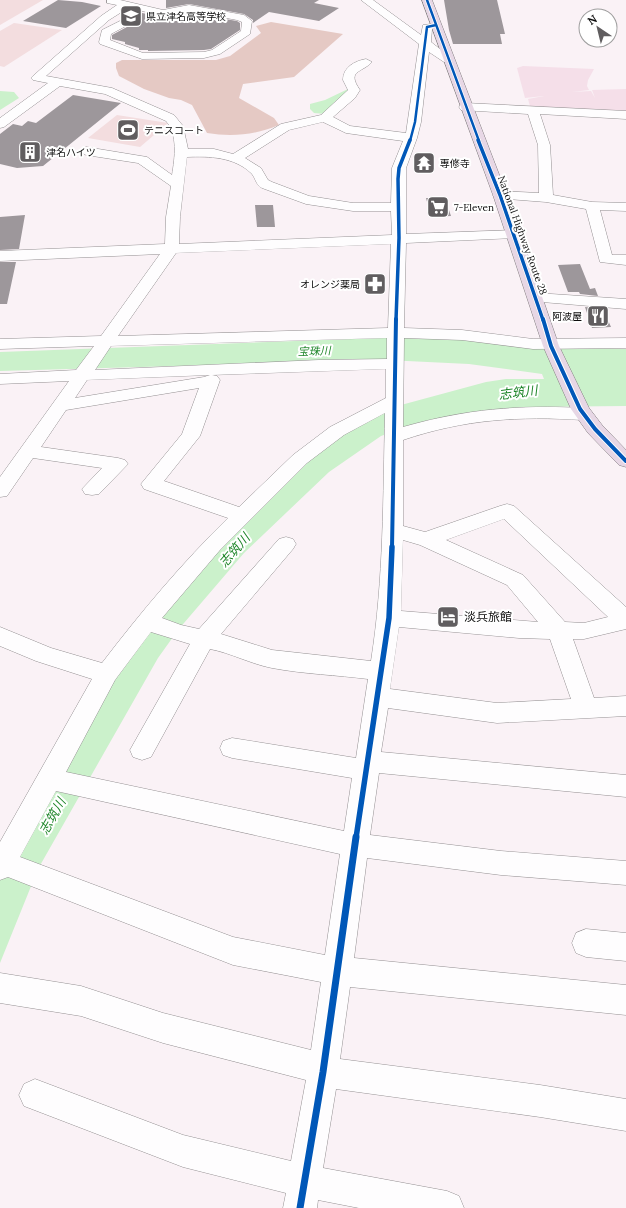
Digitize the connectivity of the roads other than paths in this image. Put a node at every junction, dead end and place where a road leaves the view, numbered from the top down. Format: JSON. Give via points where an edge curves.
{"nodes":[{"id":1,"x":106,"y":0,"type":"edge"},
{"id":2,"x":366,"y":0,"type":"edge"},
{"id":3,"x":427,"y":0,"type":"edge"},
{"id":4,"x":125,"y":5,"type":"junction"},
{"id":5,"x":140,"y":8,"type":"junction"},
{"id":6,"x":436,"y":25,"type":"junction"},
{"id":7,"x":426,"y":44,"type":"junction"},
{"id":8,"x":448,"y":60,"type":"junction"},
{"id":9,"x":366,"y":62,"type":"dead end"},
{"id":10,"x":57,"y":82,"type":"junction"},
{"id":11,"x":465,"y":107,"type":"junction"},
{"id":12,"x":306,"y":110,"type":"dead end"},
{"id":13,"x":533,"y":111,"type":"junction"},
{"id":14,"x":626,"y":115,"type":"edge"},
{"id":15,"x":323,"y":118,"type":"junction"},
{"id":16,"x":0,"y":124,"type":"edge"},
{"id":17,"x":410,"y":138,"type":"junction"},
{"id":18,"x":86,"y":151,"type":"dead end"},
{"id":19,"x":180,"y":153,"type":"junction"},
{"id":20,"x":234,"y":159,"type":"junction"},
{"id":21,"x":177,"y":184,"type":"junction"},
{"id":22,"x":500,"y":195,"type":"junction"},
{"id":23,"x":546,"y":198,"type":"junction"},
{"id":24,"x":592,"y":206,"type":"junction"},
{"id":25,"x":398,"y":207,"type":"junction"},
{"id":26,"x":626,"y":207,"type":"edge"},
{"id":27,"x":514,"y":234,"type":"junction"},
{"id":28,"x":399,"y":238,"type":"junction"},
{"id":29,"x":172,"y":248,"type":"junction"},
{"id":30,"x":0,"y":256,"type":"edge"},
{"id":31,"x":626,"y":260,"type":"edge"},
{"id":32,"x":536,"y":298,"type":"junction"},
{"id":33,"x":626,"y":304,"type":"edge"},
{"id":34,"x":397,"y":334,"type":"junction"},
{"id":35,"x":106,"y":341,"type":"junction"},
{"id":36,"x":626,"y":343,"type":"edge"},
{"id":37,"x":0,"y":344,"type":"edge"},
{"id":38,"x":551,"y":344,"type":"junction"},
{"id":39,"x":395,"y":364,"type":"junction"},
{"id":40,"x":261,"y":368,"type":"junction"},
{"id":41,"x":83,"y":373,"type":"junction"},
{"id":42,"x":0,"y":379,"type":"edge"},
{"id":43,"x":211,"y":380,"type":"junction"},
{"id":44,"x":395,"y":402,"type":"junction"},
{"id":45,"x":60,"y":406,"type":"junction"},
{"id":46,"x":582,"y":412,"type":"junction"},
{"id":47,"x":395,"y":434,"type":"junction"},
{"id":48,"x":27,"y":451,"type":"junction"},
{"id":49,"x":626,"y":461,"type":"edge"},
{"id":50,"x":92,"y":489,"type":"dead end"},
{"id":51,"x":0,"y":491,"type":"edge"},
{"id":52,"x":241,"y":515,"type":"junction"},
{"id":53,"x":393,"y":531,"type":"junction"},
{"id":54,"x":426,"y":539,"type":"junction"},
{"id":55,"x":286,"y":544,"type":"dead end"},
{"id":56,"x":389,"y":618,"type":"junction"},
{"id":57,"x":147,"y":621,"type":"junction"},
{"id":58,"x":626,"y":621,"type":"edge"},
{"id":59,"x":559,"y":631,"type":"junction"},
{"id":60,"x":0,"y":636,"type":"edge"},
{"id":61,"x":204,"y":639,"type":"junction"},
{"id":62,"x":381,"y":671,"type":"junction"},
{"id":63,"x":107,"y":674,"type":"junction"},
{"id":64,"x":377,"y":697,"type":"junction"},
{"id":65,"x":626,"y":706,"type":"edge"},
{"id":66,"x":586,"y":708,"type":"junction"},
{"id":67,"x":232,"y":748,"type":"dead end"},
{"id":68,"x":142,"y":750,"type":"dead end"},
{"id":69,"x":368,"y":766,"type":"junction"},
{"id":70,"x":49,"y":779,"type":"junction"},
{"id":71,"x":626,"y":786,"type":"edge"},
{"id":72,"x":355,"y":845,"type":"junction"},
{"id":73,"x":1,"y":865,"type":"edge"},
{"id":74,"x":626,"y":873,"type":"edge"},
{"id":75,"x":586,"y":943,"type":"dead end"},
{"id":76,"x":626,"y":947,"type":"edge"},
{"id":77,"x":337,"y":971,"type":"junction"},
{"id":78,"x":0,"y":988,"type":"edge"},
{"id":79,"x":626,"y":1000,"type":"edge"},
{"id":80,"x":324,"y":1070,"type":"junction"},
{"id":81,"x":35,"y":1095,"type":"dead end"},
{"id":82,"x":626,"y":1115,"type":"edge"},
{"id":83,"x":302,"y":1194,"type":"edge"},
{"id":84,"x":447,"y":1208,"type":"edge"}],
"edges":[{"from":1,"to":4,"type":"street"},
{"from":2,"to":7,"type":"street"},
{"from":3,"to":6,"type":"highway","name":"National Highway Route 28"},
{"from":4,"to":5,"type":"street"},
{"from":4,"to":10,"type":"street","via":[[105,18],[37,78]]},
{"from":5,"to":5,"type":"street","via":[[131,14],[135,17],[106,32],[104,42],[142,56],[202,55],[216,52],[246,32],[248,21],[240,16],[189,8],[163,13]]},
{"from":6,"to":7,"type":"street","via":[[427,27]]},
{"from":6,"to":8,"type":"highway","name":"National Highway Route 28"},
{"from":7,"to":8,"type":"street"},
{"from":7,"to":17,"type":"street","via":[[415,122]]},
{"from":8,"to":11,"type":"highway","name":"National Highway Route 28"},
{"from":9,"to":15,"type":"street","via":[[351,70],[349,76],[354,90],[351,95]]},
{"from":10,"to":16,"type":"street"},
{"from":10,"to":19,"type":"street","via":[[108,91],[170,118],[178,126]]},
{"from":11,"to":13,"type":"street"},
{"from":11,"to":22,"type":"highway","name":"National Highway Route 28"},
{"from":12,"to":15,"type":"street"},
{"from":13,"to":14,"type":"street"},
{"from":13,"to":23,"type":"street","via":[[544,145]]},
{"from":15,"to":17,"type":"street","via":[[356,131]]},
{"from":15,"to":20,"type":"street","via":[[285,127]]},
{"from":17,"to":25,"type":"street","via":[[399,168]]},
{"from":18,"to":21,"type":"street","via":[[142,160]]},
{"from":19,"to":20,"type":"street","via":[[216,153]]},
{"from":19,"to":21,"type":"street"},
{"from":20,"to":25,"type":"street","via":[[256,170],[266,185],[306,200],[353,207]]},
{"from":21,"to":29,"type":"street","via":[[172,216]]},
{"from":22,"to":23,"type":"street"},
{"from":22,"to":27,"type":"highway","name":"National Highway Route 28"},
{"from":23,"to":24,"type":"street"},
{"from":24,"to":26,"type":"street"},
{"from":24,"to":31,"type":"street","via":[[605,259]]},
{"from":25,"to":28,"type":"street"},
{"from":27,"to":28,"type":"street"},
{"from":27,"to":32,"type":"highway","name":"National Highway Route 28"},
{"from":28,"to":29,"type":"street"},
{"from":28,"to":34,"type":"street"},
{"from":29,"to":30,"type":"street"},
{"from":29,"to":35,"type":"street"},
{"from":32,"to":33,"type":"street"},
{"from":32,"to":38,"type":"highway","name":"National Highway Route 28"},
{"from":34,"to":35,"type":"street"},
{"from":34,"to":38,"type":"street","via":[[462,335]]},
{"from":34,"to":39,"type":"street"},
{"from":35,"to":37,"type":"street"},
{"from":35,"to":41,"type":"street"},
{"from":36,"to":38,"type":"street"},
{"from":38,"to":46,"type":"highway","name":"National Highway Route 28"},
{"from":39,"to":40,"type":"street"},
{"from":39,"to":44,"type":"street"},
{"from":40,"to":41,"type":"street"},
{"from":40,"to":43,"type":"street","via":[[258,372]]},
{"from":41,"to":42,"type":"street"},
{"from":41,"to":45,"type":"street"},
{"from":43,"to":45,"type":"street"},
{"from":43,"to":52,"type":"street","via":[[191,436],[151,484]]},
{"from":44,"to":47,"type":"street"},
{"from":44,"to":52,"type":"street","via":[[347,425],[319,443]]},
{"from":45,"to":48,"type":"street"},
{"from":46,"to":47,"type":"street","via":[[521,412],[479,416]]},
{"from":46,"to":49,"type":"highway","name":"National Highway Route 28"},
{"from":47,"to":53,"type":"street"},
{"from":48,"to":50,"type":"street","via":[[118,464]]},
{"from":48,"to":51,"type":"street"},
{"from":52,"to":57,"type":"street"},
{"from":53,"to":54,"type":"street"},
{"from":53,"to":56,"type":"street"},
{"from":54,"to":58,"type":"street","via":[[507,511]]},
{"from":54,"to":59,"type":"street","via":[[515,580]]},
{"from":55,"to":61,"type":"street"},
{"from":56,"to":59,"type":"street","via":[[519,630]]},
{"from":56,"to":62,"type":"street"},
{"from":57,"to":61,"type":"street","via":[[176,633]]},
{"from":57,"to":63,"type":"street"},
{"from":58,"to":59,"type":"street","via":[[584,631]]},
{"from":59,"to":66,"type":"street"},
{"from":60,"to":63,"type":"street","via":[[44,655]]},
{"from":61,"to":62,"type":"street","via":[[233,645],[272,659]]},
{"from":61,"to":68,"type":"street"},
{"from":62,"to":64,"type":"street"},
{"from":63,"to":70,"type":"street"},
{"from":64,"to":66,"type":"street","via":[[497,713]]},
{"from":64,"to":69,"type":"street"},
{"from":65,"to":66,"type":"street"},
{"from":67,"to":69,"type":"street"},
{"from":69,"to":71,"type":"street"},
{"from":69,"to":72,"type":"street"},
{"from":70,"to":72,"type":"street"},
{"from":70,"to":73,"type":"street"},
{"from":72,"to":74,"type":"street","via":[[501,863]]},
{"from":72,"to":77,"type":"street"},
{"from":73,"to":77,"type":"street","via":[[233,951]]},
{"from":75,"to":76,"type":"street"},
{"from":77,"to":79,"type":"street"},
{"from":77,"to":80,"type":"street"},
{"from":78,"to":80,"type":"street","via":[[81,1001],[162,1028]]},
{"from":80,"to":82,"type":"street"},
{"from":80,"to":83,"type":"street"},
{"from":81,"to":83,"type":"street"},
{"from":83,"to":84,"type":"street"}]}
